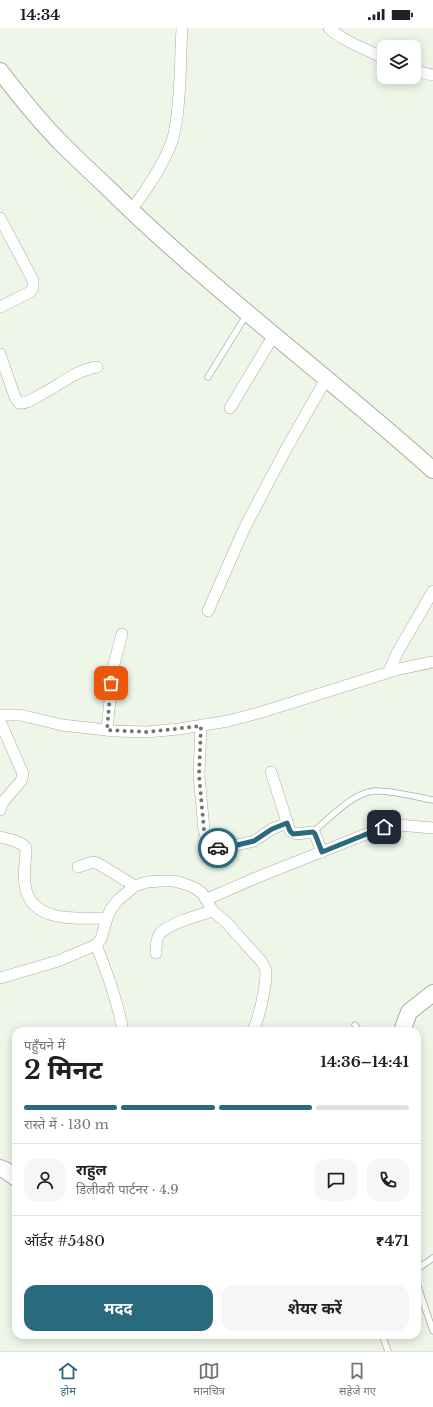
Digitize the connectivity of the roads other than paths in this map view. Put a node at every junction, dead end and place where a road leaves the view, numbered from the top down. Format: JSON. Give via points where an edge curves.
{"nodes":[{"id":1,"x":182,"y":28,"type":"edge"},
{"id":2,"x":329,"y":28,"type":"edge"},
{"id":3,"x":377,"y":55,"type":"edge"},
{"id":4,"x":0,"y":71,"type":"edge"},
{"id":5,"x":421,"y":72,"type":"edge"},
{"id":6,"x":433,"y":75,"type":"edge"},
{"id":7,"x":130,"y":211,"type":"junction"},
{"id":8,"x":0,"y":218,"type":"edge"},
{"id":9,"x":0,"y":307,"type":"edge"},
{"id":10,"x":247,"y":313,"type":"junction"},
{"id":11,"x":274,"y":335,"type":"junction"},
{"id":12,"x":0,"y":354,"type":"edge"},
{"id":13,"x":97,"y":367,"type":"dead end"},
{"id":14,"x":208,"y":377,"type":"dead end"},
{"id":15,"x":326,"y":379,"type":"junction"},
{"id":16,"x":230,"y":408,"type":"dead end"},
{"id":17,"x":433,"y":470,"type":"edge"},
{"id":18,"x":433,"y":591,"type":"edge"},
{"id":19,"x":208,"y":611,"type":"dead end"},
{"id":20,"x":122,"y":634,"type":"dead end"},
{"id":21,"x":433,"y":662,"type":"edge"},
{"id":22,"x":389,"y":672,"type":"junction"},
{"id":23,"x":0,"y":715,"type":"edge"},
{"id":24,"x":0,"y":721,"type":"edge"},
{"id":25,"x":201,"y":726,"type":"junction"},
{"id":26,"x":107,"y":730,"type":"junction"},
{"id":27,"x":271,"y":772,"type":"dead end"},
{"id":28,"x":433,"y":800,"type":"edge"},
{"id":29,"x":0,"y":810,"type":"edge"},
{"id":30,"x":287,"y":823,"type":"junction"},
{"id":31,"x":433,"y":828,"type":"edge"},
{"id":32,"x":313,"y":832,"type":"junction"},
{"id":33,"x":0,"y":837,"type":"edge"},
{"id":34,"x":322,"y":852,"type":"junction"},
{"id":35,"x":78,"y":867,"type":"dead end"},
{"id":36,"x":135,"y":886,"type":"junction"},
{"id":37,"x":207,"y":899,"type":"junction"},
{"id":38,"x":213,"y":911,"type":"junction"},
{"id":39,"x":106,"y":918,"type":"junction"},
{"id":40,"x":96,"y":945,"type":"junction"},
{"id":41,"x":156,"y":953,"type":"dead end"},
{"id":42,"x":0,"y":978,"type":"edge"},
{"id":43,"x":433,"y":993,"type":"edge"},
{"id":44,"x":122,"y":1027,"type":"edge"},
{"id":45,"x":254,"y":1027,"type":"edge"},
{"id":46,"x":404,"y":1027,"type":"edge"},
{"id":47,"x":0,"y":1168,"type":"edge"},
{"id":48,"x":12,"y":1175,"type":"edge"},
{"id":49,"x":433,"y":1258,"type":"edge"},
{"id":50,"x":421,"y":1266,"type":"edge"},
{"id":51,"x":421,"y":1296,"type":"edge"},
{"id":52,"x":433,"y":1330,"type":"edge"},
{"id":53,"x":384,"y":1339,"type":"edge"},
{"id":54,"x":388,"y":1351,"type":"edge"}],
"edges":[{"from":1,"to":7,"type":"street","via":[[174,134],[162,162]]},
{"from":2,"to":3,"type":"street","via":[[348,42]]},
{"from":4,"to":7,"type":"main road","via":[[22,100],[62,144]]},
{"from":5,"to":6,"type":"street"},
{"from":7,"to":10,"type":"main road"},
{"from":8,"to":9,"type":"street","via":[[33,280],[33,288]]},
{"from":10,"to":11,"type":"main road"},
{"from":10,"to":14,"type":"lane"},
{"from":11,"to":15,"type":"main road"},
{"from":11,"to":16,"type":"street"},
{"from":12,"to":13,"type":"street","via":[[19,403],[26,402],[79,372]]},
{"from":15,"to":17,"type":"main road"},
{"from":15,"to":19,"type":"street","via":[[245,527]]},
{"from":18,"to":22,"type":"street","via":[[397,652]]},
{"from":20,"to":26,"type":"street","via":[[113,668]]},
{"from":21,"to":22,"type":"street"},
{"from":22,"to":25,"type":"street","via":[[262,712]]},
{"from":23,"to":26,"type":"street","via":[[20,715],[62,725]]},
{"from":24,"to":29,"type":"street","via":[[23,774],[21,781],[3,802]]},
{"from":25,"to":26,"type":"street","via":[[147,732]]},
{"from":25,"to":30,"type":"street","via":[[199,775],[207,840],[216,848],[225,848],[254,841]]},
{"from":27,"to":30,"type":"street"},
{"from":28,"to":32,"type":"lane","via":[[374,791],[348,802]]},
{"from":30,"to":32,"type":"street","via":[[293,834]]},
{"from":31,"to":34,"type":"street","via":[[398,825],[384,827]]},
{"from":32,"to":34,"type":"street"},
{"from":33,"to":39,"type":"street","via":[[20,843],[26,848],[25,884],[27,894],[35,906],[54,917]]},
{"from":34,"to":37,"type":"street"},
{"from":35,"to":36,"type":"street","via":[[97,862]]},
{"from":36,"to":37,"type":"street","via":[[147,882],[174,881],[195,888]]},
{"from":36,"to":39,"type":"street","via":[[118,900]]},
{"from":37,"to":38,"type":"street"},
{"from":38,"to":41,"type":"street","via":[[184,920],[161,933]]},
{"from":38,"to":45,"type":"street","via":[[264,967],[266,978]]},
{"from":39,"to":40,"type":"street","via":[[101,939]]},
{"from":40,"to":42,"type":"street","via":[[58,961]]},
{"from":40,"to":44,"type":"street","via":[[110,978]]},
{"from":43,"to":46,"type":"main road","via":[[410,1012]]},
{"from":47,"to":48,"type":"main road"},
{"from":49,"to":50,"type":"lane"},
{"from":51,"to":52,"type":"lane"},
{"from":53,"to":54,"type":"lane"}]}
